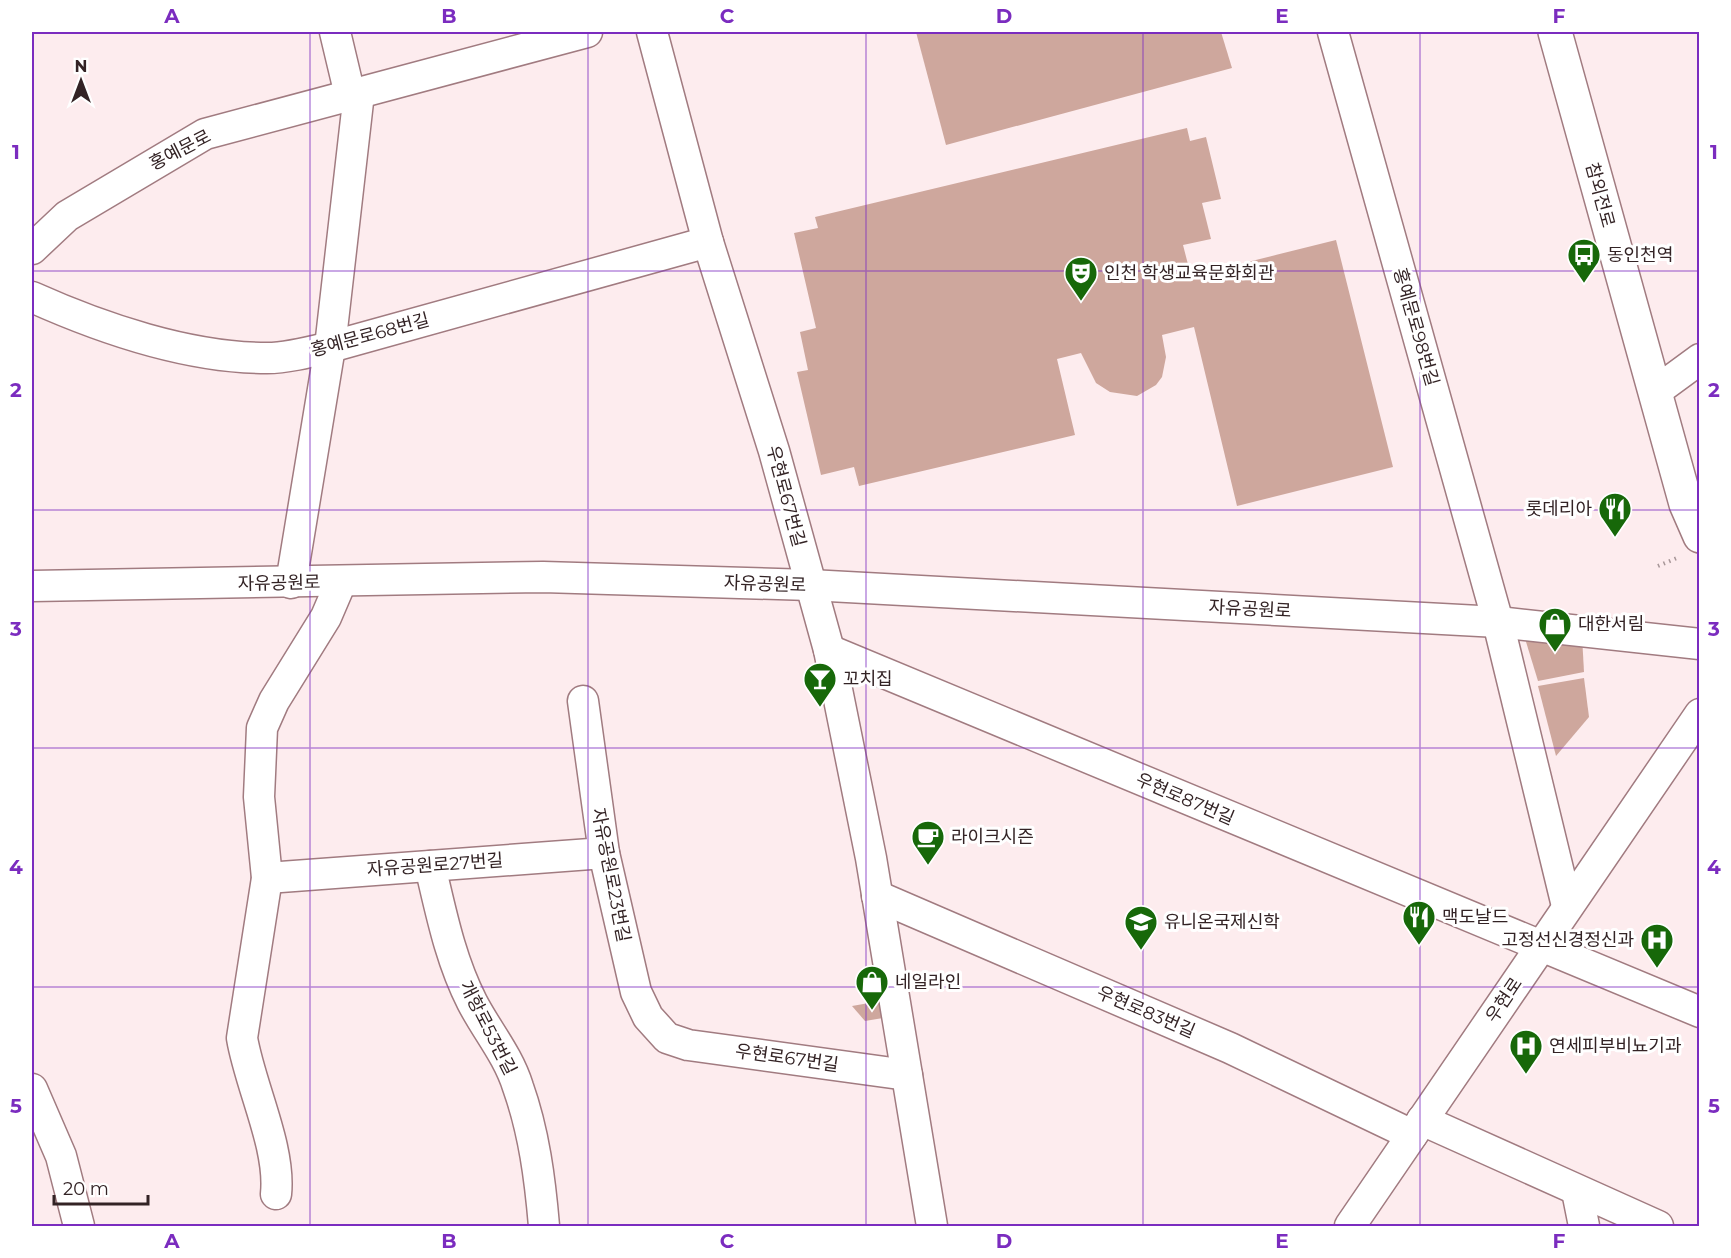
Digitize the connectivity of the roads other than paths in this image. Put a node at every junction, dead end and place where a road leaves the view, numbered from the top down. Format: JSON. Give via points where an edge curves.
{"nodes":[{"id":1,"x":335,"y":32,"type":"edge"},
{"id":2,"x":587,"y":32,"type":"edge"},
{"id":3,"x":652,"y":32,"type":"edge"},
{"id":4,"x":1333,"y":32,"type":"edge"},
{"id":5,"x":1555,"y":32,"type":"edge"},
{"id":6,"x":355,"y":94,"type":"junction"},
{"id":7,"x":708,"y":242,"type":"junction"},
{"id":8,"x":32,"y":249,"type":"edge"},
{"id":9,"x":32,"y":297,"type":"edge"},
{"id":10,"x":330,"y":347,"type":"junction"},
{"id":11,"x":1700,"y":359,"type":"edge"},
{"id":12,"x":1655,"y":392,"type":"junction"},
{"id":13,"x":1693,"y":501,"type":"edge"},
{"id":14,"x":1700,"y":537,"type":"edge"},
{"id":15,"x":341,"y":582,"type":"junction"},
{"id":16,"x":291,"y":583,"type":"junction"},
{"id":17,"x":810,"y":585,"type":"junction"},
{"id":18,"x":32,"y":586,"type":"edge"},
{"id":19,"x":1498,"y":622,"type":"junction"},
{"id":20,"x":1700,"y":644,"type":"edge"},
{"id":21,"x":829,"y":650,"type":"junction"},
{"id":22,"x":584,"y":701,"type":"dead end"},
{"id":23,"x":1700,"y":714,"type":"edge"},
{"id":24,"x":603,"y":853,"type":"junction"},
{"id":25,"x":430,"y":866,"type":"junction"},
{"id":26,"x":267,"y":878,"type":"junction"},
{"id":27,"x":877,"y":896,"type":"junction"},
{"id":28,"x":1567,"y":906,"type":"junction"},
{"id":29,"x":1541,"y":947,"type":"junction"},
{"id":30,"x":1700,"y":1012,"type":"edge"},
{"id":31,"x":668,"y":1038,"type":"joint"},
{"id":32,"x":907,"y":1075,"type":"junction"},
{"id":33,"x":32,"y":1089,"type":"edge"},
{"id":34,"x":1417,"y":1128,"type":"junction"},
{"id":35,"x":1577,"y":1191,"type":"junction"},
{"id":36,"x":276,"y":1194,"type":"dead end"},
{"id":37,"x":79,"y":1227,"type":"edge"},
{"id":38,"x":544,"y":1227,"type":"edge"},
{"id":39,"x":932,"y":1227,"type":"edge"},
{"id":40,"x":1350,"y":1227,"type":"edge"},
{"id":41,"x":1584,"y":1227,"type":"edge"},
{"id":42,"x":1659,"y":1227,"type":"edge"}],
"edges":[{"from":1,"to":6,"type":"street"},
{"from":2,"to":6,"type":"street","name":"홍예문로"},
{"from":3,"to":7,"type":"street","name":"우현로67번길"},
{"from":4,"to":19,"type":"street","name":"홍예문로98번길"},
{"from":5,"to":12,"type":"main road","name":"참외전로"},
{"from":6,"to":8,"type":"street","name":"홍예문로","via":[[205,134],[67,216]]},
{"from":6,"to":10,"type":"street"},
{"from":7,"to":10,"type":"street","name":"홍예문로68번길"},
{"from":7,"to":17,"type":"street","name":"우현로67번길","via":[[774,451]]},
{"from":9,"to":10,"type":"street","name":"홍예문로68번길","via":[[104,328],[224,356],[269,358]]},
{"from":10,"to":16,"type":"street"},
{"from":11,"to":12,"type":"street"},
{"from":12,"to":13,"type":"main road","name":"참외전로"},
{"from":13,"to":14,"type":"main road","name":"참외전로"},
{"from":15,"to":16,"type":"street","name":"자유공원로"},
{"from":15,"to":17,"type":"street","name":"자유공원로","via":[[543,577]]},
{"from":15,"to":26,"type":"street","via":[[326,617],[261,728],[259,797]]},
{"from":16,"to":18,"type":"street","name":"자유공원로"},
{"from":17,"to":19,"type":"street","name":"자유공원로"},
{"from":17,"to":21,"type":"street","name":"우현로67번길"},
{"from":19,"to":20,"type":"street","name":"자유공원로"},
{"from":19,"to":28,"type":"street"},
{"from":21,"to":27,"type":"street","name":"우현로67번길"},
{"from":21,"to":29,"type":"street","name":"우현로87번길"},
{"from":22,"to":24,"type":"street","name":"자유공원로23번길"},
{"from":23,"to":28,"type":"street","name":"우현로"},
{"from":24,"to":25,"type":"street","name":"자유공원로27번길"},
{"from":24,"to":31,"type":"street","name":"자유공원로23번길","via":[[636,992],[648,1017]]},
{"from":25,"to":26,"type":"street","name":"자유공원로27번길"},
{"from":25,"to":38,"type":"street","name":"개항로53번길","via":[[449,945],[472,1002],[502,1050],[518,1086],[540,1167]]},
{"from":26,"to":36,"type":"street","via":[[242,1038],[278,1174]]},
{"from":27,"to":32,"type":"street","name":"우현로67번길"},
{"from":27,"to":34,"type":"street","name":"우현로83번길"},
{"from":28,"to":29,"type":"street","name":"우현로"},
{"from":29,"to":30,"type":"street","name":"우현로87번길"},
{"from":29,"to":34,"type":"street","name":"우현로"},
{"from":31,"to":32,"type":"street","name":"우현로67번길","via":[[688,1046]]},
{"from":32,"to":39,"type":"street","name":"우현로67번길"},
{"from":33,"to":37,"type":"street","via":[[61,1156]]},
{"from":34,"to":35,"type":"street","name":"우현로83번길"},
{"from":34,"to":40,"type":"street","name":"우현로"},
{"from":35,"to":41,"type":"street"},
{"from":35,"to":42,"type":"street","name":"우현로83번길"}]}
